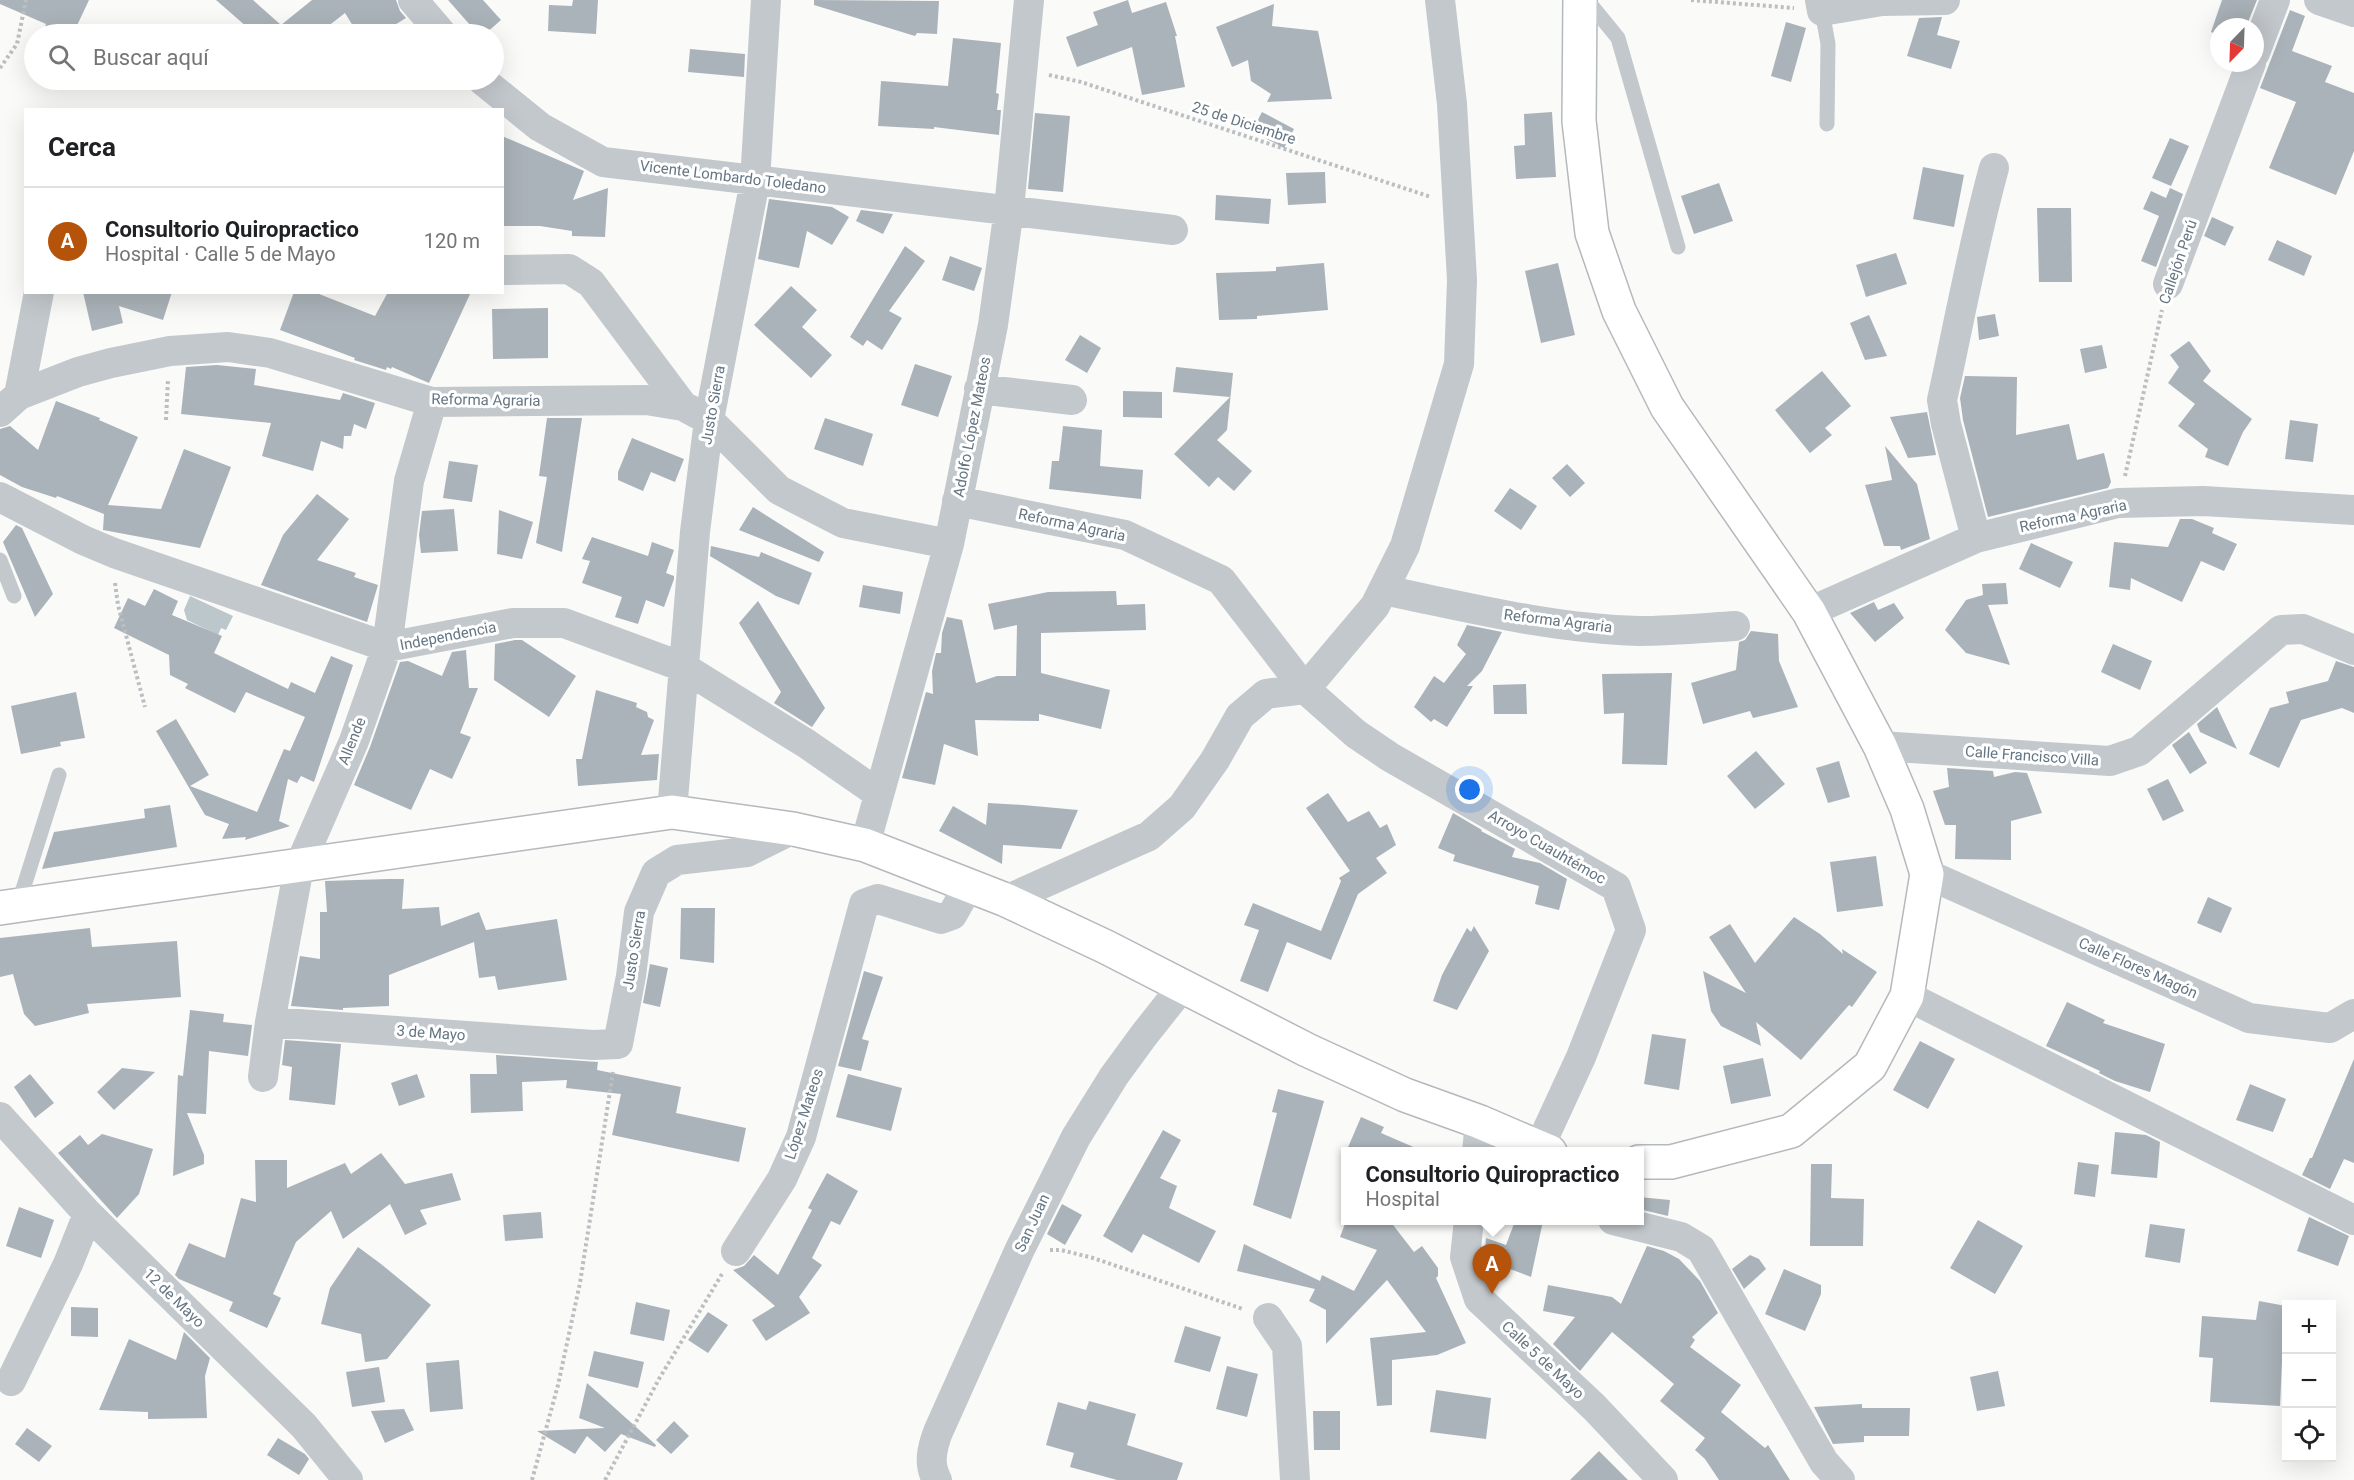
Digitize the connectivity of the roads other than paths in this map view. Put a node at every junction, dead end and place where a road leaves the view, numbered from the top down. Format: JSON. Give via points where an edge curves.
{"nodes":[{"id":1,"x":413,"y":0,"type":"edge"},
{"id":2,"x":766,"y":0,"type":"edge"},
{"id":3,"x":1029,"y":0,"type":"edge"},
{"id":4,"x":1440,"y":0,"type":"edge"},
{"id":5,"x":1580,"y":0,"type":"edge"},
{"id":6,"x":1587,"y":0,"type":"edge"},
{"id":7,"x":1945,"y":0,"type":"edge"},
{"id":8,"x":2275,"y":0,"type":"edge"},
{"id":9,"x":2319,"y":0,"type":"edge"},
{"id":10,"x":1821,"y":5,"type":"edge"},
{"id":11,"x":2354,"y":12,"type":"edge"},
{"id":12,"x":433,"y":24,"type":"edge"},
{"id":13,"x":2264,"y":29,"type":"edge"},
{"id":14,"x":2248,"y":72,"type":"edge"},
{"id":15,"x":494,"y":90,"type":"edge"},
{"id":16,"x":1827,"y":124,"type":"dead end"},
{"id":17,"x":1994,"y":168,"type":"dead end"},
{"id":18,"x":755,"y":181,"type":"junction"},
{"id":19,"x":1009,"y":209,"type":"junction"},
{"id":20,"x":1173,"y":230,"type":"dead end"},
{"id":21,"x":1678,"y":247,"type":"dead end"},
{"id":22,"x":504,"y":270,"type":"edge"},
{"id":23,"x":2168,"y":284,"type":"road end"},
{"id":24,"x":38,"y":294,"type":"edge"},
{"id":25,"x":979,"y":389,"type":"junction"},
{"id":26,"x":1072,"y":400,"type":"dead end"},
{"id":27,"x":432,"y":402,"type":"junction"},
{"id":28,"x":10,"y":403,"type":"edge"},
{"id":29,"x":696,"y":413,"type":"junction"},
{"id":30,"x":0,"y":497,"type":"edge"},
{"id":31,"x":957,"y":501,"type":"junction"},
{"id":32,"x":2354,"y":510,"type":"edge"},
{"id":33,"x":1976,"y":538,"type":"junction"},
{"id":34,"x":949,"y":544,"type":"junction"},
{"id":35,"x":0,"y":560,"type":"edge"},
{"id":36,"x":1383,"y":590,"type":"junction"},
{"id":37,"x":14,"y":596,"type":"dead end"},
{"id":38,"x":1809,"y":612,"type":"junction"},
{"id":39,"x":1735,"y":626,"type":"dead end"},
{"id":40,"x":387,"y":647,"type":"junction"},
{"id":41,"x":2354,"y":650,"type":"edge"},
{"id":42,"x":683,"y":667,"type":"junction"},
{"id":43,"x":1305,"y":689,"type":"junction"},
{"id":44,"x":1880,"y":746,"type":"junction"},
{"id":45,"x":59,"y":775,"type":"dead end"},
{"id":46,"x":879,"y":794,"type":"junction"},
{"id":47,"x":672,"y":812,"type":"junction"},
{"id":48,"x":793,"y":829,"type":"junction"},
{"id":49,"x":865,"y":845,"type":"junction"},
{"id":50,"x":299,"y":867,"type":"junction"},
{"id":51,"x":1927,"y":874,"type":"junction"},
{"id":52,"x":969,"y":885,"type":"junction"},
{"id":53,"x":1006,"y":900,"type":"junction"},
{"id":54,"x":9,"y":907,"type":"edge"},
{"id":55,"x":1182,"y":987,"type":"junction"},
{"id":56,"x":1907,"y":996,"type":"junction"},
{"id":57,"x":2354,"y":1014,"type":"edge"},
{"id":58,"x":270,"y":1022,"type":"junction"},
{"id":59,"x":605,"y":1044,"type":"joint"},
{"id":60,"x":262,"y":1077,"type":"dead end"},
{"id":61,"x":0,"y":1117,"type":"edge"},
{"id":62,"x":1478,"y":1137,"type":"edge"},
{"id":63,"x":1529,"y":1147,"type":"edge"},
{"id":64,"x":1545,"y":1147,"type":"edge"},
{"id":65,"x":1644,"y":1162,"type":"edge"},
{"id":66,"x":88,"y":1214,"type":"junction"},
{"id":67,"x":2354,"y":1220,"type":"edge"},
{"id":68,"x":1469,"y":1225,"type":"edge"},
{"id":69,"x":1630,"y":1225,"type":"edge"},
{"id":70,"x":736,"y":1251,"type":"road end"},
{"id":71,"x":1268,"y":1318,"type":"road end"},
{"id":72,"x":11,"y":1382,"type":"dead end"},
{"id":73,"x":348,"y":1480,"type":"edge"},
{"id":74,"x":937,"y":1480,"type":"edge"},
{"id":75,"x":1295,"y":1480,"type":"edge"},
{"id":76,"x":1663,"y":1480,"type":"edge"},
{"id":77,"x":1840,"y":1480,"type":"edge"}],
"edges":[{"from":1,"to":12,"type":"street"},
{"from":2,"to":18,"type":"street","name":"Justo Sierra"},
{"from":3,"to":19,"type":"street","name":"Adolfo López Mateos"},
{"from":4,"to":36,"type":"street","via":[[1452,104],[1462,280],[1460,364],[1405,546]]},
{"from":5,"to":38,"type":"highway","via":[[1579,121],[1593,233],[1618,310],[1667,407]]},
{"from":6,"to":21,"type":"lane","via":[[1618,38]]},
{"from":7,"to":10,"type":"street"},
{"from":8,"to":13,"type":"street"},
{"from":9,"to":11,"type":"street"},
{"from":10,"to":16,"type":"lane","via":[[1828,44]]},
{"from":14,"to":23,"type":"street","name":"Callejón Perú"},
{"from":15,"to":18,"type":"street","name":"Vicente Lombardo Toledano","via":[[540,127],[603,162]]},
{"from":17,"to":33,"type":"street","via":[[1942,400]]},
{"from":18,"to":19,"type":"street","name":"Vicente Lombardo Toledano"},
{"from":18,"to":29,"type":"street","name":"Justo Sierra"},
{"from":19,"to":20,"type":"street","name":"Vicente Lombardo Toledano"},
{"from":19,"to":25,"type":"street","name":"Adolfo López Mateos","via":[[993,325]]},
{"from":22,"to":29,"type":"street","via":[[569,269],[591,283]]},
{"from":24,"to":28,"type":"street"},
{"from":25,"to":26,"type":"street"},
{"from":25,"to":31,"type":"street","name":"Adolfo López Mateos"},
{"from":27,"to":28,"type":"street","name":"Reforma Agraria","via":[[270,353],[228,347],[170,351],[111,363],[78,372]]},
{"from":27,"to":29,"type":"street","name":"Reforma Agraria","via":[[646,400]]},
{"from":27,"to":40,"type":"street","name":"Allende","via":[[409,481]]},
{"from":29,"to":34,"type":"street","via":[[779,490],[843,523]]},
{"from":29,"to":42,"type":"street","name":"Justo Sierra","via":[[695,532]]},
{"from":30,"to":40,"type":"street","name":"Independencia","via":[[114,553]]},
{"from":31,"to":34,"type":"street","name":"Adolfo López Mateos"},
{"from":31,"to":43,"type":"street","name":"Reforma Agraria","via":[[1125,535],[1221,580]]},
{"from":32,"to":33,"type":"street","name":"Reforma Agraria","via":[[2202,501],[2118,503]]},
{"from":33,"to":38,"type":"street","name":"Reforma Agraria"},
{"from":34,"to":46,"type":"street","name":"Adolfo López Mateos"},
{"from":35,"to":37,"type":"lane"},
{"from":36,"to":39,"type":"street","name":"Reforma Agraria","via":[[1504,615],[1593,628],[1640,631]]},
{"from":36,"to":43,"type":"street","via":[[1375,606]]},
{"from":38,"to":44,"type":"highway"},
{"from":40,"to":42,"type":"street","name":"Independencia","via":[[513,623],[564,623]]},
{"from":40,"to":50,"type":"street","name":"Allende","via":[[354,741]]},
{"from":41,"to":44,"type":"street","name":"Calle Francisco Villa","via":[[2303,629],[2281,630],[2139,751],[2110,761]]},
{"from":42,"to":46,"type":"street","name":"Independencia"},
{"from":42,"to":47,"type":"street","name":"Justo Sierra"},
{"from":43,"to":53,"type":"street","via":[[1266,694],[1240,716],[1182,807],[1149,836]]},
{"from":43,"to":64,"type":"street","name":"Arroyo Cuauhtémoc","via":[[1356,734],[1390,757],[1616,887],[1631,930]]},
{"from":44,"to":51,"type":"highway","via":[[1907,809]]},
{"from":45,"to":54,"type":"lane"},
{"from":46,"to":49,"type":"street","name":"Adolfo López Mateos"},
{"from":47,"to":48,"type":"highway"},
{"from":47,"to":50,"type":"highway"},
{"from":48,"to":49,"type":"highway"},
{"from":48,"to":59,"type":"street","name":"Justo Sierra","via":[[747,852],[677,860],[656,873],[639,912],[631,976]]},
{"from":49,"to":52,"type":"highway"},
{"from":50,"to":54,"type":"highway"},
{"from":50,"to":58,"type":"street","name":"Allende"},
{"from":51,"to":56,"type":"highway"},
{"from":51,"to":57,"type":"street","name":"Calle Flores Magón","via":[[2249,1018],[2330,1028]]},
{"from":52,"to":53,"type":"highway"},
{"from":52,"to":70,"type":"street","name":"López Mateos","via":[[952,915],[941,920],[878,899],[864,904],[801,1137],[782,1179]]},
{"from":53,"to":55,"type":"highway"},
{"from":55,"to":62,"type":"highway","via":[[1394,1090]]},
{"from":55,"to":74,"type":"street","name":"San Juan","via":[[1144,1035],[1076,1137],[1020,1249],[938,1432],[931,1452]]},
{"from":56,"to":65,"type":"highway","via":[[1870,1066],[1791,1131],[1671,1162]]},
{"from":56,"to":67,"type":"street"},
{"from":58,"to":59,"type":"street","name":"3 de Mayo"},
{"from":58,"to":60,"type":"street","name":"Allende"},
{"from":61,"to":66,"type":"street","name":"12 de Mayo"},
{"from":62,"to":63,"type":"highway"},
{"from":66,"to":72,"type":"street"},
{"from":66,"to":73,"type":"street","name":"12 de Mayo","via":[[304,1426]]},
{"from":68,"to":76,"type":"street","name":"Calle 5 de Mayo","via":[[1465,1257],[1479,1299],[1594,1407]]},
{"from":69,"to":77,"type":"street","via":[[1681,1237],[1701,1249],[1824,1462]]},
{"from":71,"to":75,"type":"street","via":[[1287,1346]]}]}
